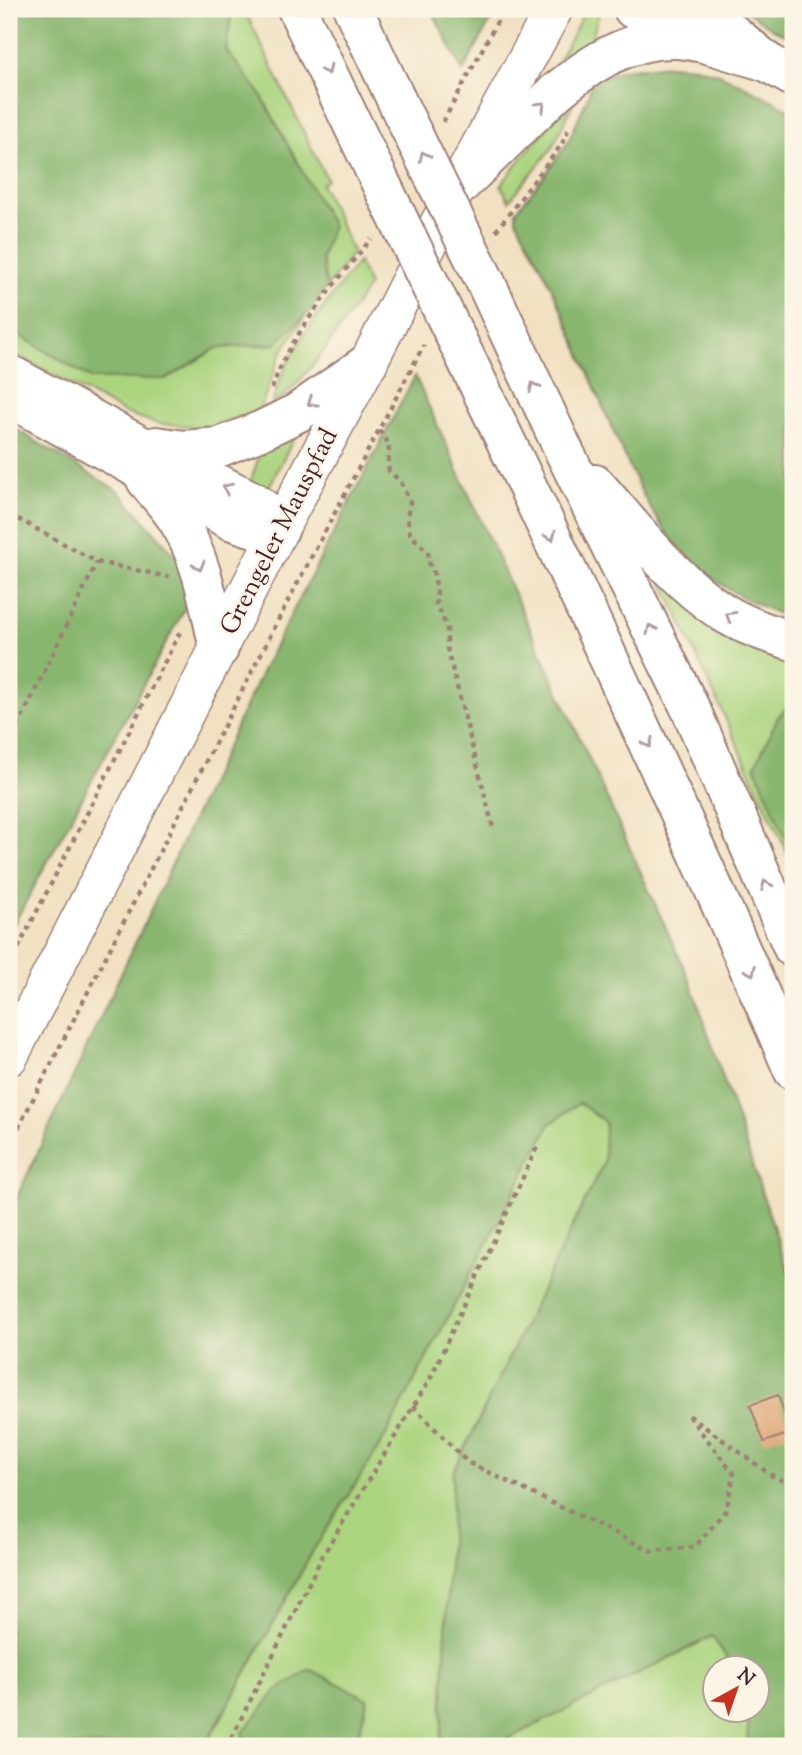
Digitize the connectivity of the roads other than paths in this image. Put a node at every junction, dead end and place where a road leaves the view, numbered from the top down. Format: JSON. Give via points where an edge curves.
{"nodes":[{"id":1,"x":297,"y":9,"type":"edge"},
{"id":2,"x":352,"y":9,"type":"edge"},
{"id":3,"x":554,"y":9,"type":"edge"},
{"id":4,"x":633,"y":9,"type":"edge"},
{"id":5,"x":705,"y":19,"type":"edge"},
{"id":6,"x":780,"y":70,"type":"edge"},
{"id":7,"x":457,"y":188,"type":"junction"},
{"id":8,"x":368,"y":363,"type":"junction"},
{"id":9,"x":9,"y":374,"type":"edge"},
{"id":10,"x":9,"y":397,"type":"edge"},
{"id":11,"x":563,"y":449,"type":"junction"},
{"id":12,"x":135,"y":455,"type":"junction"},
{"id":13,"x":280,"y":528,"type":"junction"},
{"id":14,"x":793,"y":641,"type":"edge"},
{"id":15,"x":219,"y":649,"type":"junction"},
{"id":16,"x":793,"y":948,"type":"edge"},
{"id":17,"x":9,"y":1057,"type":"edge"},
{"id":18,"x":793,"y":1070,"type":"edge"}],
"edges":[{"from":1,"to":18,"type":"highway","one_way":true,"bridge":true,"via":[[374,169],[440,342],[523,475],[714,886]]},
{"from":11,"to":2,"type":"highway","one_way":true,"bridge":true},
{"from":3,"to":7,"type":"main road","name":"Grengeler Mauspfad"},
{"from":4,"to":5,"type":"highway"},
{"from":5,"to":6,"type":"highway"},
{"from":7,"to":5,"type":"highway","one_way":true,"via":[[579,74],[631,46],[676,39]]},
{"from":7,"to":8,"type":"main road","name":"Grengeler Mauspfad"},
{"from":8,"to":12,"type":"highway","one_way":true,"via":[[297,413],[220,447]]},
{"from":8,"to":13,"type":"main road","name":"Grengeler Mauspfad"},
{"from":9,"to":12,"type":"highway"},
{"from":10,"to":12,"type":"highway"},
{"from":14,"to":11,"type":"highway","one_way":true,"via":[[742,623],[685,583]]},
{"from":16,"to":11,"type":"highway","one_way":true,"via":[[692,712]]},
{"from":12,"to":13,"type":"highway","via":[[230,520],[251,527]]},
{"from":12,"to":15,"type":"highway","one_way":true,"via":[[194,550]]},
{"from":13,"to":15,"type":"main road","name":"Grengeler Mauspfad"},
{"from":15,"to":17,"type":"main road","name":"Grengeler Mauspfad"}]}
